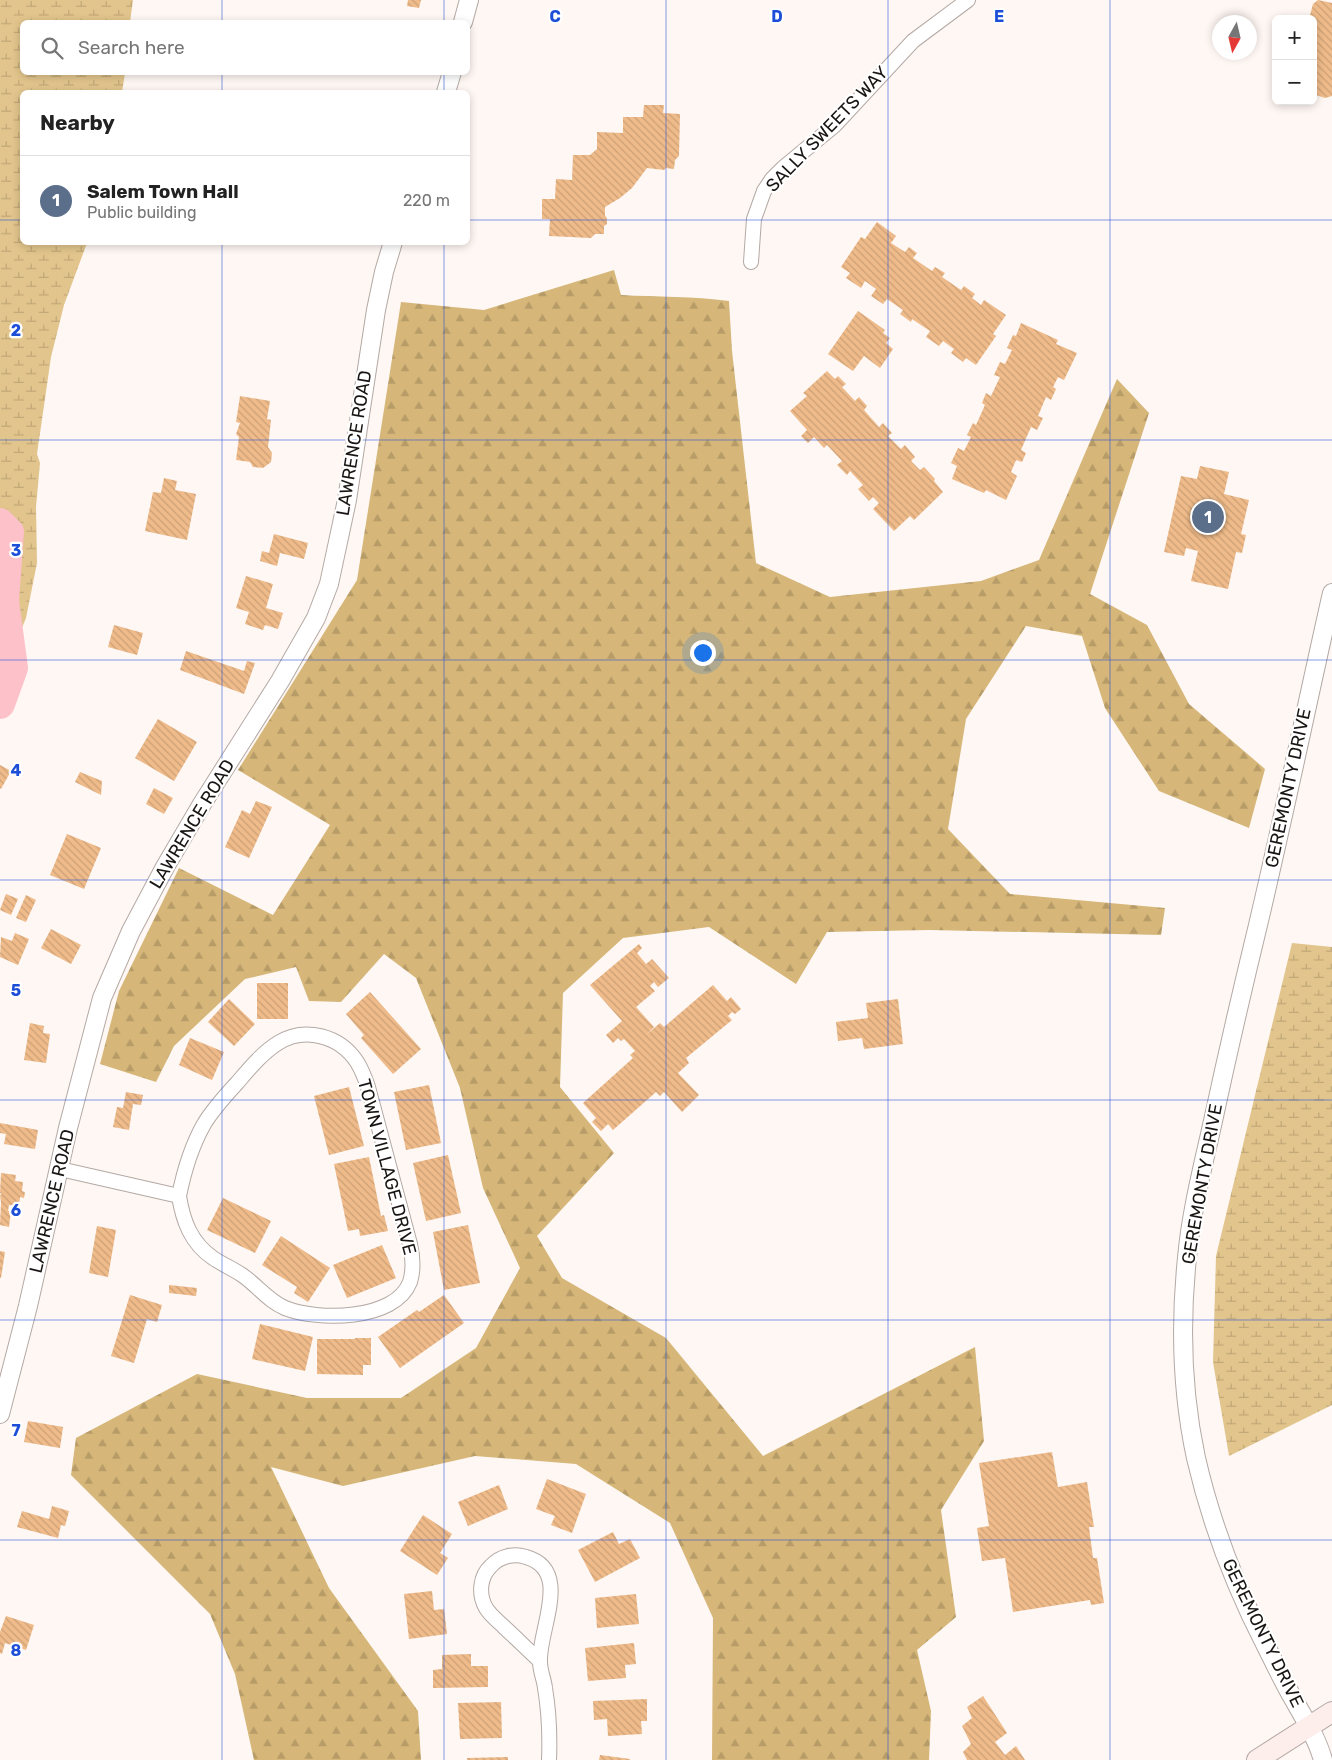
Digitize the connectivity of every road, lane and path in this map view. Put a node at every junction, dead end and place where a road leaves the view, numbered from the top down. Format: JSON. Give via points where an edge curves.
{"nodes":[{"id":1,"x":469,"y":0,"type":"edge"},
{"id":2,"x":968,"y":0,"type":"edge"},
{"id":3,"x":464,"y":20,"type":"edge"},
{"id":4,"x":451,"y":75,"type":"edge"},
{"id":5,"x":447,"y":90,"type":"edge"},
{"id":6,"x":392,"y":245,"type":"edge"},
{"id":7,"x":751,"y":262,"type":"dead end"},
{"id":8,"x":1332,"y":593,"type":"edge"},
{"id":9,"x":60,"y":1169,"type":"junction"},
{"id":10,"x":179,"y":1196,"type":"junction"},
{"id":11,"x":0,"y":1414,"type":"edge"},
{"id":12,"x":540,"y":1661,"type":"junction"},
{"id":13,"x":1332,"y":1712,"type":"edge"},
{"id":14,"x":1309,"y":1726,"type":"junction"},
{"id":15,"x":549,"y":1760,"type":"edge"},
{"id":16,"x":1257,"y":1760,"type":"edge"},
{"id":17,"x":1323,"y":1760,"type":"edge"}],
"edges":[{"from":1,"to":3,"type":"street"},
{"from":2,"to":7,"type":"street","name":"SALLY SWEETS WAY","via":[[913,41],[835,125],[772,180],[756,213]]},
{"from":4,"to":5,"type":"street"},
{"from":6,"to":9,"type":"street","name":"LAWRENCE ROAD","via":[[376,310],[347,500],[329,584],[316,618],[202,804],[131,931],[102,998]]},
{"from":8,"to":14,"type":"street","name":"GEREMONTY DRIVE","via":[[1199,1184],[1182,1310],[1187,1399],[1196,1455],[1211,1511],[1254,1623]]},
{"from":9,"to":10,"type":"street"},
{"from":9,"to":11,"type":"street","name":"LAWRENCE ROAD"},
{"from":10,"to":10,"type":"street","name":"TOWN VILLAGE DRIVE","via":[[188,1229],[201,1249],[249,1280],[284,1308],[315,1315],[344,1316],[381,1307],[403,1293],[409,1282],[412,1270],[410,1244],[368,1087],[352,1055],[332,1040],[307,1034],[293,1036],[267,1051],[226,1094],[204,1124],[189,1156]]},
{"from":12,"to":12,"type":"street","via":[[490,1613],[483,1601],[481,1587],[485,1574],[494,1563],[505,1557],[519,1555],[532,1559],[543,1567],[550,1579],[551,1593]]},
{"from":12,"to":15,"type":"street","via":[[550,1734]]},
{"from":13,"to":14,"type":"main road"},
{"from":14,"to":16,"type":"main road"},
{"from":14,"to":17,"type":"street","name":"GEREMONTY DRIVE"}]}
